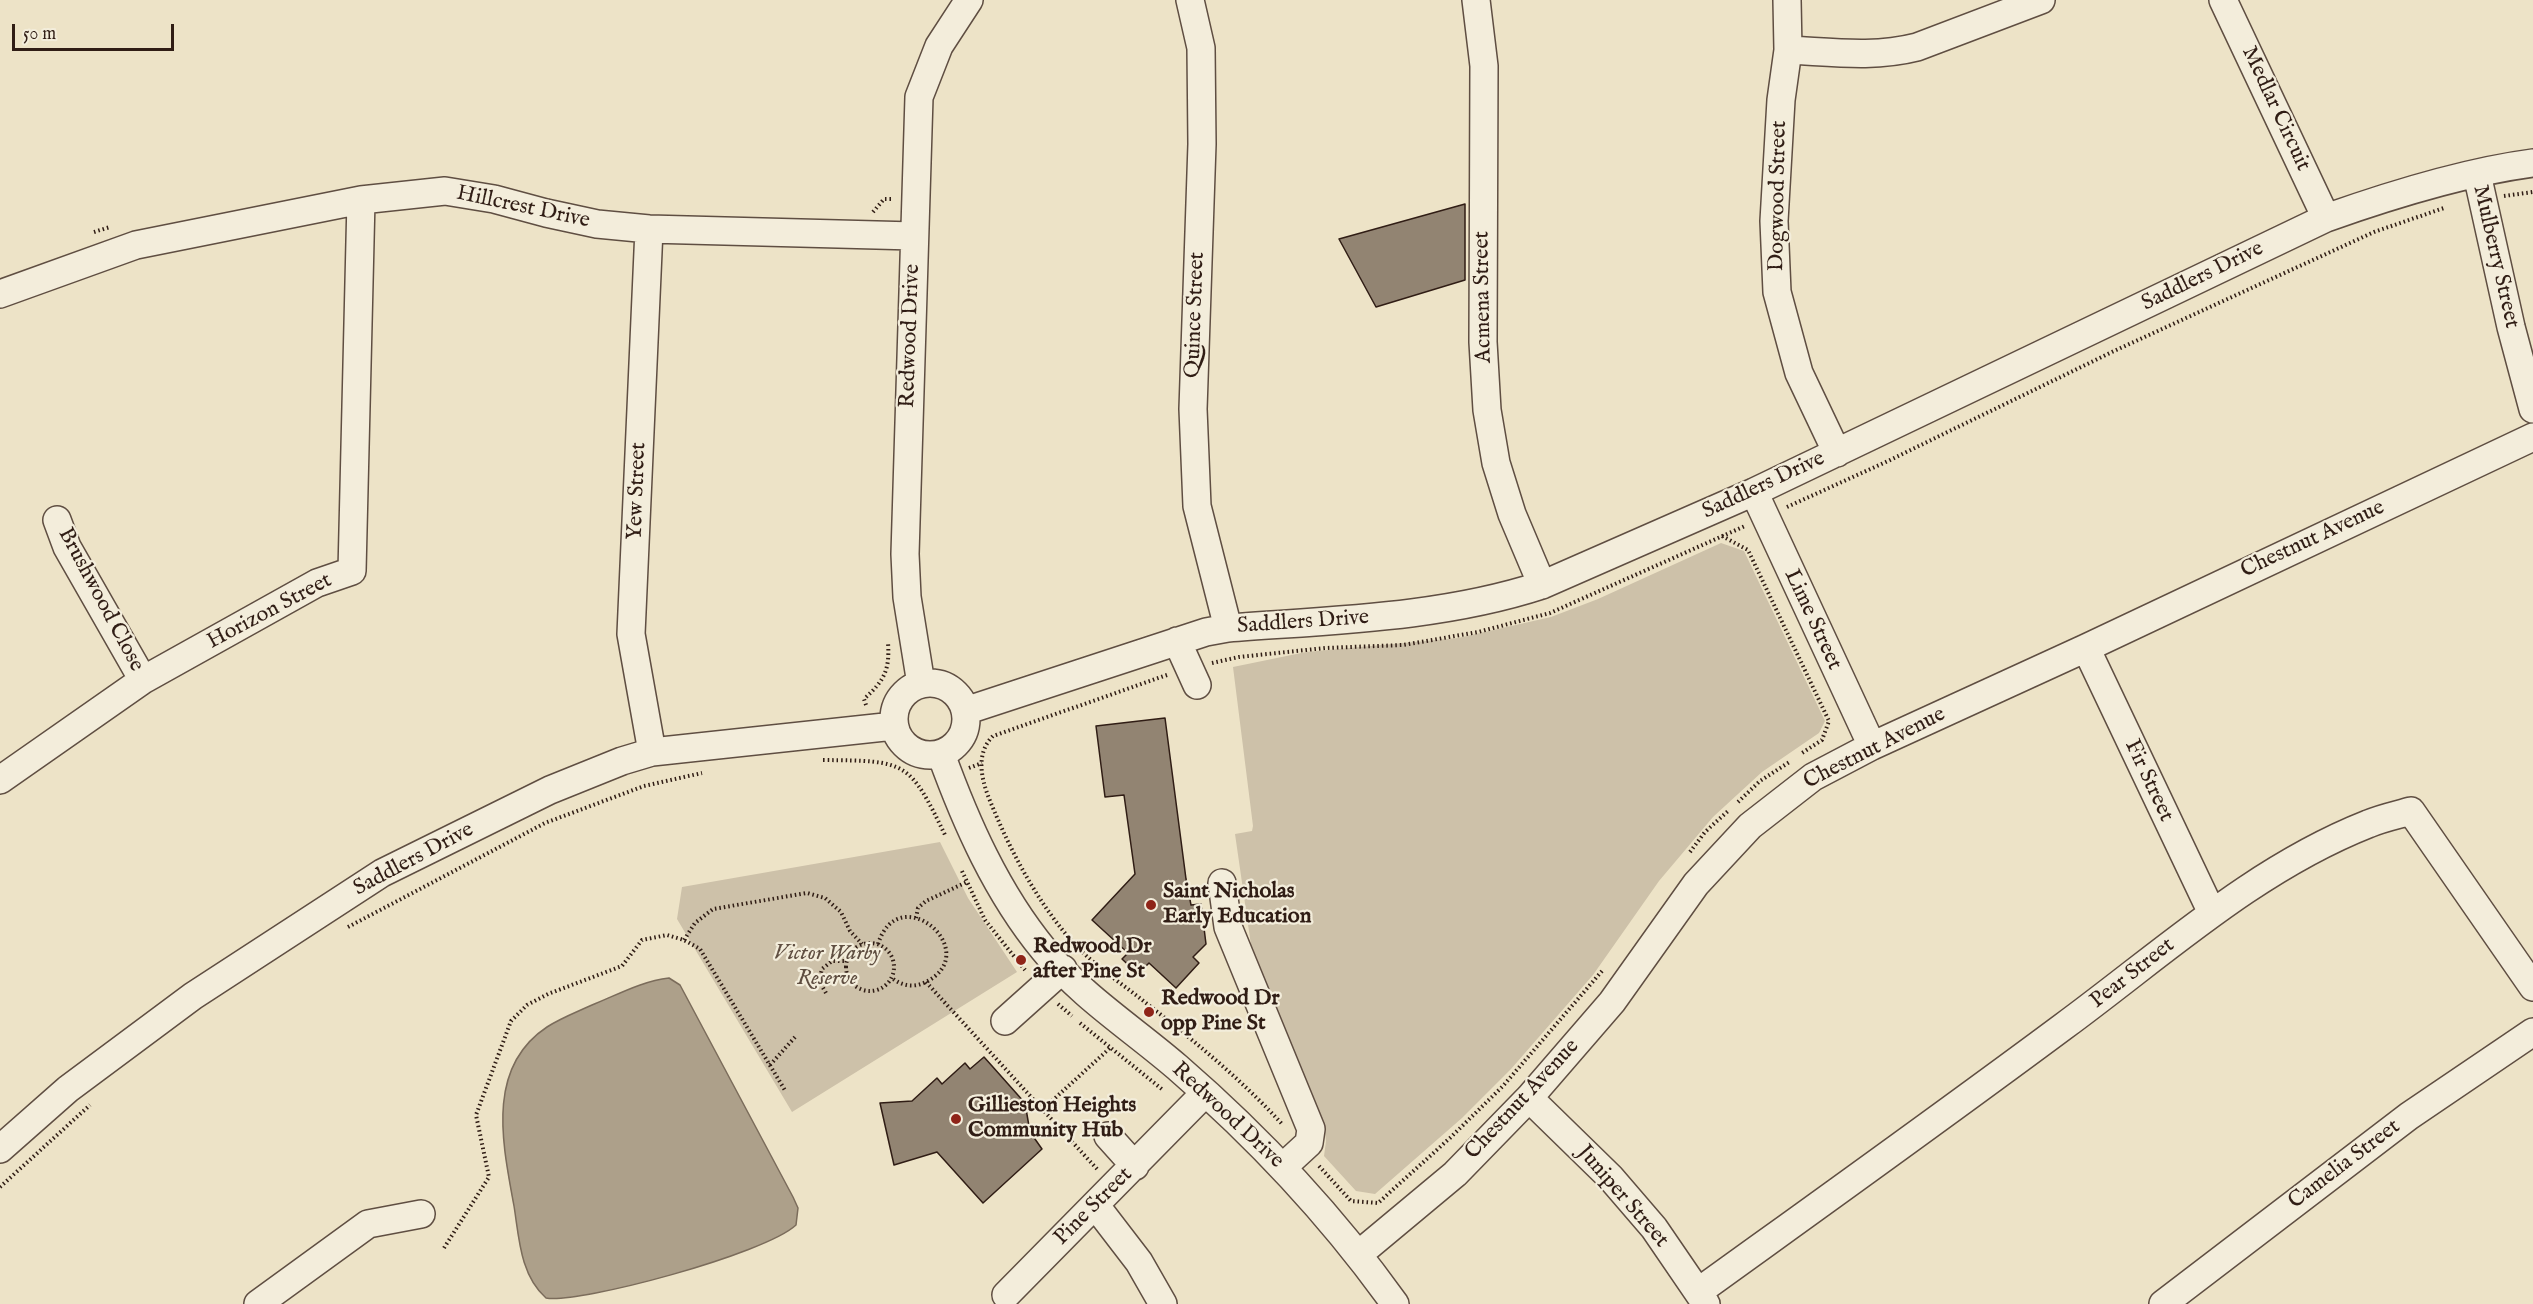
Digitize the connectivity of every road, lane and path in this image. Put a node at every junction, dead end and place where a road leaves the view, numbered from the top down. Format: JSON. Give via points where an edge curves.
{"nodes":[{"id":1,"x":969,"y":0,"type":"edge"},
{"id":2,"x":1190,"y":0,"type":"edge"},
{"id":3,"x":1476,"y":0,"type":"edge"},
{"id":4,"x":1787,"y":0,"type":"edge"},
{"id":5,"x":2041,"y":0,"type":"edge"},
{"id":6,"x":2223,"y":0,"type":"edge"},
{"id":7,"x":1788,"y":50,"type":"junction"},
{"id":8,"x":2533,"y":163,"type":"edge"},
{"id":9,"x":2477,"y":174,"type":"junction"},
{"id":10,"x":2533,"y":192,"type":"edge"},
{"id":11,"x":2507,"y":195,"type":"dead end"},
{"id":12,"x":361,"y":200,"type":"junction"},
{"id":13,"x":2450,"y":207,"type":"dead end"},
{"id":14,"x":2326,"y":218,"type":"junction"},
{"id":15,"x":649,"y":229,"type":"junction"},
{"id":16,"x":914,"y":236,"type":"junction"},
{"id":17,"x":0,"y":294,"type":"edge"},
{"id":18,"x":2533,"y":409,"type":"edge"},
{"id":19,"x":2533,"y":437,"type":"edge"},
{"id":20,"x":1837,"y":453,"type":"junction"},
{"id":21,"x":1754,"y":492,"type":"junction"},
{"id":22,"x":1789,"y":506,"type":"dead end"},
{"id":23,"x":57,"y":520,"type":"dead end"},
{"id":24,"x":1722,"y":536,"type":"dead end"},
{"id":25,"x":1542,"y":585,"type":"junction"},
{"id":26,"x":1228,"y":628,"type":"junction"},
{"id":27,"x":1178,"y":641,"type":"junction"},
{"id":28,"x":2086,"y":648,"type":"junction"},
{"id":29,"x":143,"y":680,"type":"junction"},
{"id":30,"x":921,"y":684,"type":"junction"},
{"id":31,"x":1197,"y":685,"type":"dead end"},
{"id":32,"x":965,"y":711,"type":"junction"},
{"id":33,"x":894,"y":726,"type":"junction"},
{"id":34,"x":1872,"y":746,"type":"junction"},
{"id":35,"x":652,"y":752,"type":"junction"},
{"id":36,"x":941,"y":754,"type":"junction"},
{"id":37,"x":814,"y":760,"type":"dead end"},
{"id":38,"x":982,"y":763,"type":"dead end"},
{"id":39,"x":714,"y":770,"type":"dead end"},
{"id":40,"x":0,"y":780,"type":"edge"},
{"id":41,"x":922,"y":788,"type":"dead end"},
{"id":42,"x":1737,"y":803,"type":"dead end"},
{"id":43,"x":1729,"y":810,"type":"dead end"},
{"id":44,"x":1684,"y":860,"type":"dead end"},
{"id":45,"x":968,"y":882,"type":"dead end"},
{"id":46,"x":1222,"y":883,"type":"dead end"},
{"id":47,"x":2212,"y":913,"type":"junction"},
{"id":48,"x":916,"y":918,"type":"junction"},
{"id":49,"x":344,"y":929,"type":"dead end"},
{"id":50,"x":684,"y":940,"type":"junction"},
{"id":51,"x":862,"y":944,"type":"junction"},
{"id":52,"x":878,"y":945,"type":"junction"},
{"id":53,"x":846,"y":961,"type":"junction"},
{"id":54,"x":1605,"y":967,"type":"dead end"},
{"id":55,"x":1063,"y":969,"type":"junction"},
{"id":56,"x":892,"y":978,"type":"junction"},
{"id":57,"x":926,"y":982,"type":"junction"},
{"id":58,"x":2533,"y":987,"type":"edge"},
{"id":59,"x":826,"y":993,"type":"dead end"},
{"id":60,"x":1005,"y":1021,"type":"dead end"},
{"id":61,"x":2533,"y":1032,"type":"edge"},
{"id":62,"x":796,"y":1036,"type":"dead end"},
{"id":63,"x":1110,"y":1048,"type":"dead end"},
{"id":64,"x":770,"y":1065,"type":"junction"},
{"id":65,"x":786,"y":1092,"type":"dead end"},
{"id":66,"x":1205,"y":1093,"type":"junction"},
{"id":67,"x":1529,"y":1098,"type":"junction"},
{"id":68,"x":93,"y":1102,"type":"dead end"},
{"id":69,"x":1042,"y":1110,"type":"junction"},
{"id":70,"x":1108,"y":1136,"type":"dead end"},
{"id":71,"x":1303,"y":1148,"type":"junction"},
{"id":72,"x":0,"y":1149,"type":"edge"},
{"id":73,"x":1135,"y":1166,"type":"junction"},
{"id":74,"x":1283,"y":1167,"type":"junction"},
{"id":75,"x":1099,"y":1172,"type":"dead end"},
{"id":76,"x":0,"y":1188,"type":"edge"},
{"id":77,"x":1095,"y":1206,"type":"junction"},
{"id":78,"x":421,"y":1214,"type":"dead end"},
{"id":79,"x":444,"y":1248,"type":"dead end"},
{"id":80,"x":1359,"y":1254,"type":"junction"},
{"id":81,"x":1006,"y":1294,"type":"dead end"},
{"id":82,"x":1702,"y":1298,"type":"edge"},
{"id":83,"x":258,"y":1304,"type":"edge"},
{"id":84,"x":1163,"y":1304,"type":"edge"},
{"id":85,"x":1395,"y":1304,"type":"edge"},
{"id":86,"x":2163,"y":1304,"type":"edge"}],
"edges":[{"from":1,"to":16,"type":"street","name":"Redwood Drive","via":[[939,46],[919,98]]},
{"from":2,"to":26,"type":"street","name":"Quince Street","via":[[1201,48],[1202,144],[1193,409],[1197,506]]},
{"from":3,"to":25,"type":"street","name":"Acmena Street","via":[[1484,66],[1483,342],[1487,410],[1496,463],[1512,514]]},
{"from":4,"to":7,"type":"street","name":"Dogwood Street"},
{"from":5,"to":7,"type":"street","via":[[1897,52],[1878,55]]},
{"from":6,"to":14,"type":"street","name":"Medlar Circuit"},
{"from":7,"to":20,"type":"street","name":"Dogwood Street","via":[[1774,221],[1777,292],[1799,373]]},
{"from":8,"to":9,"type":"street","name":"Saddlers Drive"},
{"from":9,"to":14,"type":"street","name":"Saddlers Drive"},
{"from":9,"to":18,"type":"street","name":"Mulberry Street"},
{"from":10,"to":11,"type":"path"},
{"from":12,"to":15,"type":"street","name":"Hillcrest Drive","via":[[446,191],[597,224]]},
{"from":12,"to":17,"type":"street","name":"Hillcrest Drive","via":[[136,245]]},
{"from":12,"to":29,"type":"street","name":"Horizon Street","via":[[352,571],[317,583]]},
{"from":13,"to":22,"type":"path","via":[[2374,232]]},
{"from":14,"to":20,"type":"street","name":"Saddlers Drive"},
{"from":15,"to":16,"type":"street","name":"Hillcrest Drive"},
{"from":15,"to":35,"type":"street","name":"Yew Street","via":[[632,634]]},
{"from":16,"to":30,"type":"street","name":"Redwood Drive","via":[[905,554],[910,621]]},
{"from":19,"to":28,"type":"street","name":"Chestnut Avenue"},
{"from":20,"to":21,"type":"street","name":"Saddlers Drive"},
{"from":21,"to":25,"type":"street","name":"Saddlers Drive"},
{"from":21,"to":34,"type":"street","name":"Lime Street"},
{"from":23,"to":29,"type":"street","name":"Brushwood Close","via":[[67,548]]},
{"from":24,"to":42,"type":"path","via":[[1748,550],[1829,721],[1822,740],[1760,781]]},
{"from":25,"to":26,"type":"street","name":"Saddlers Drive","via":[[1396,616]]},
{"from":26,"to":27,"type":"street","name":"Saddlers Drive"},
{"from":27,"to":31,"type":"street"},
{"from":27,"to":32,"type":"street","name":"Saddlers Drive"},
{"from":28,"to":34,"type":"street","name":"Chestnut Avenue"},
{"from":28,"to":47,"type":"street","name":"Fir Street"},
{"from":29,"to":40,"type":"street","name":"Horizon Street"},
{"from":30,"to":32,"type":"street","via":[[949,688]]},
{"from":30,"to":33,"type":"street","via":[[899,700]]},
{"from":32,"to":36,"type":"street","via":[[961,738]]},
{"from":33,"to":35,"type":"street","name":"Saddlers Drive"},
{"from":33,"to":36,"type":"street","via":[[908,748],[923,755]]},
{"from":34,"to":67,"type":"street","name":"Chestnut Avenue","via":[[1813,777],[1750,826],[1695,884],[1612,1002]]},
{"from":35,"to":72,"type":"street","name":"Saddlers Drive","via":[[550,790],[382,873],[193,996],[68,1089]]},
{"from":36,"to":55,"type":"street","name":"Redwood Drive","via":[[982,854],[1010,904],[1044,951]]},
{"from":37,"to":41,"type":"path","via":[[890,763],[908,773]]},
{"from":38,"to":71,"type":"path","via":[[984,786],[1015,857],[1070,938],[1267,1107]]},
{"from":39,"to":49,"type":"path","via":[[644,786],[544,823]]},
{"from":43,"to":44,"type":"path"},
{"from":45,"to":48,"type":"path","via":[[926,901],[918,908]]},
{"from":46,"to":71,"type":"street","via":[[1228,927],[1311,1129]]},
{"from":47,"to":58,"type":"street","name":"Pear Street","via":[[2304,855],[2368,824],[2411,811]]},
{"from":47,"to":82,"type":"street","name":"Pear Street"},
{"from":48,"to":52,"type":"path","via":[[898,920],[888,927]]},
{"from":48,"to":57,"type":"path","via":[[931,923],[939,931],[946,951],[939,972]]},
{"from":50,"to":51,"type":"path","via":[[695,922],[713,909],[807,893],[825,898],[841,912]]},
{"from":50,"to":64,"type":"path","via":[[700,949]]},
{"from":50,"to":79,"type":"path","via":[[667,935],[642,940],[622,966],[548,994],[527,1005],[511,1021],[476,1116],[489,1177]]},
{"from":51,"to":52,"type":"path"},
{"from":51,"to":53,"type":"path"},
{"from":52,"to":56,"type":"path","via":[[885,948],[894,962]]},
{"from":53,"to":56,"type":"path","via":[[851,983],[865,991],[880,989]]},
{"from":53,"to":59,"type":"path","via":[[832,961],[822,969],[819,981]]},
{"from":54,"to":71,"type":"path","via":[[1503,1086],[1378,1203],[1351,1201]]},
{"from":55,"to":60,"type":"street"},
{"from":55,"to":66,"type":"street","name":"Redwood Drive"},
{"from":56,"to":57,"type":"path","via":[[911,986]]},
{"from":57,"to":69,"type":"path"},
{"from":61,"to":86,"type":"street","name":"Camelia Street","via":[[2409,1116]]},
{"from":62,"to":64,"type":"path"},
{"from":63,"to":69,"type":"path"},
{"from":64,"to":65,"type":"path"},
{"from":66,"to":73,"type":"street","name":"Pine Street"},
{"from":66,"to":74,"type":"street","name":"Redwood Drive"},
{"from":67,"to":80,"type":"street","name":"Chestnut Avenue","via":[[1455,1174]]},
{"from":67,"to":82,"type":"street","name":"Juniper Street","via":[[1611,1178],[1654,1228]]},
{"from":68,"to":76,"type":"path"},
{"from":69,"to":75,"type":"path"},
{"from":70,"to":73,"type":"street"},
{"from":71,"to":74,"type":"street"},
{"from":73,"to":77,"type":"street","name":"Pine Street"},
{"from":74,"to":80,"type":"street","name":"Redwood Drive"},
{"from":77,"to":81,"type":"street","name":"Pine Street"},
{"from":77,"to":84,"type":"street","via":[[1120,1234]]},
{"from":78,"to":83,"type":"street","via":[[368,1224]]},
{"from":80,"to":85,"type":"street","name":"Redwood Drive"}]}
